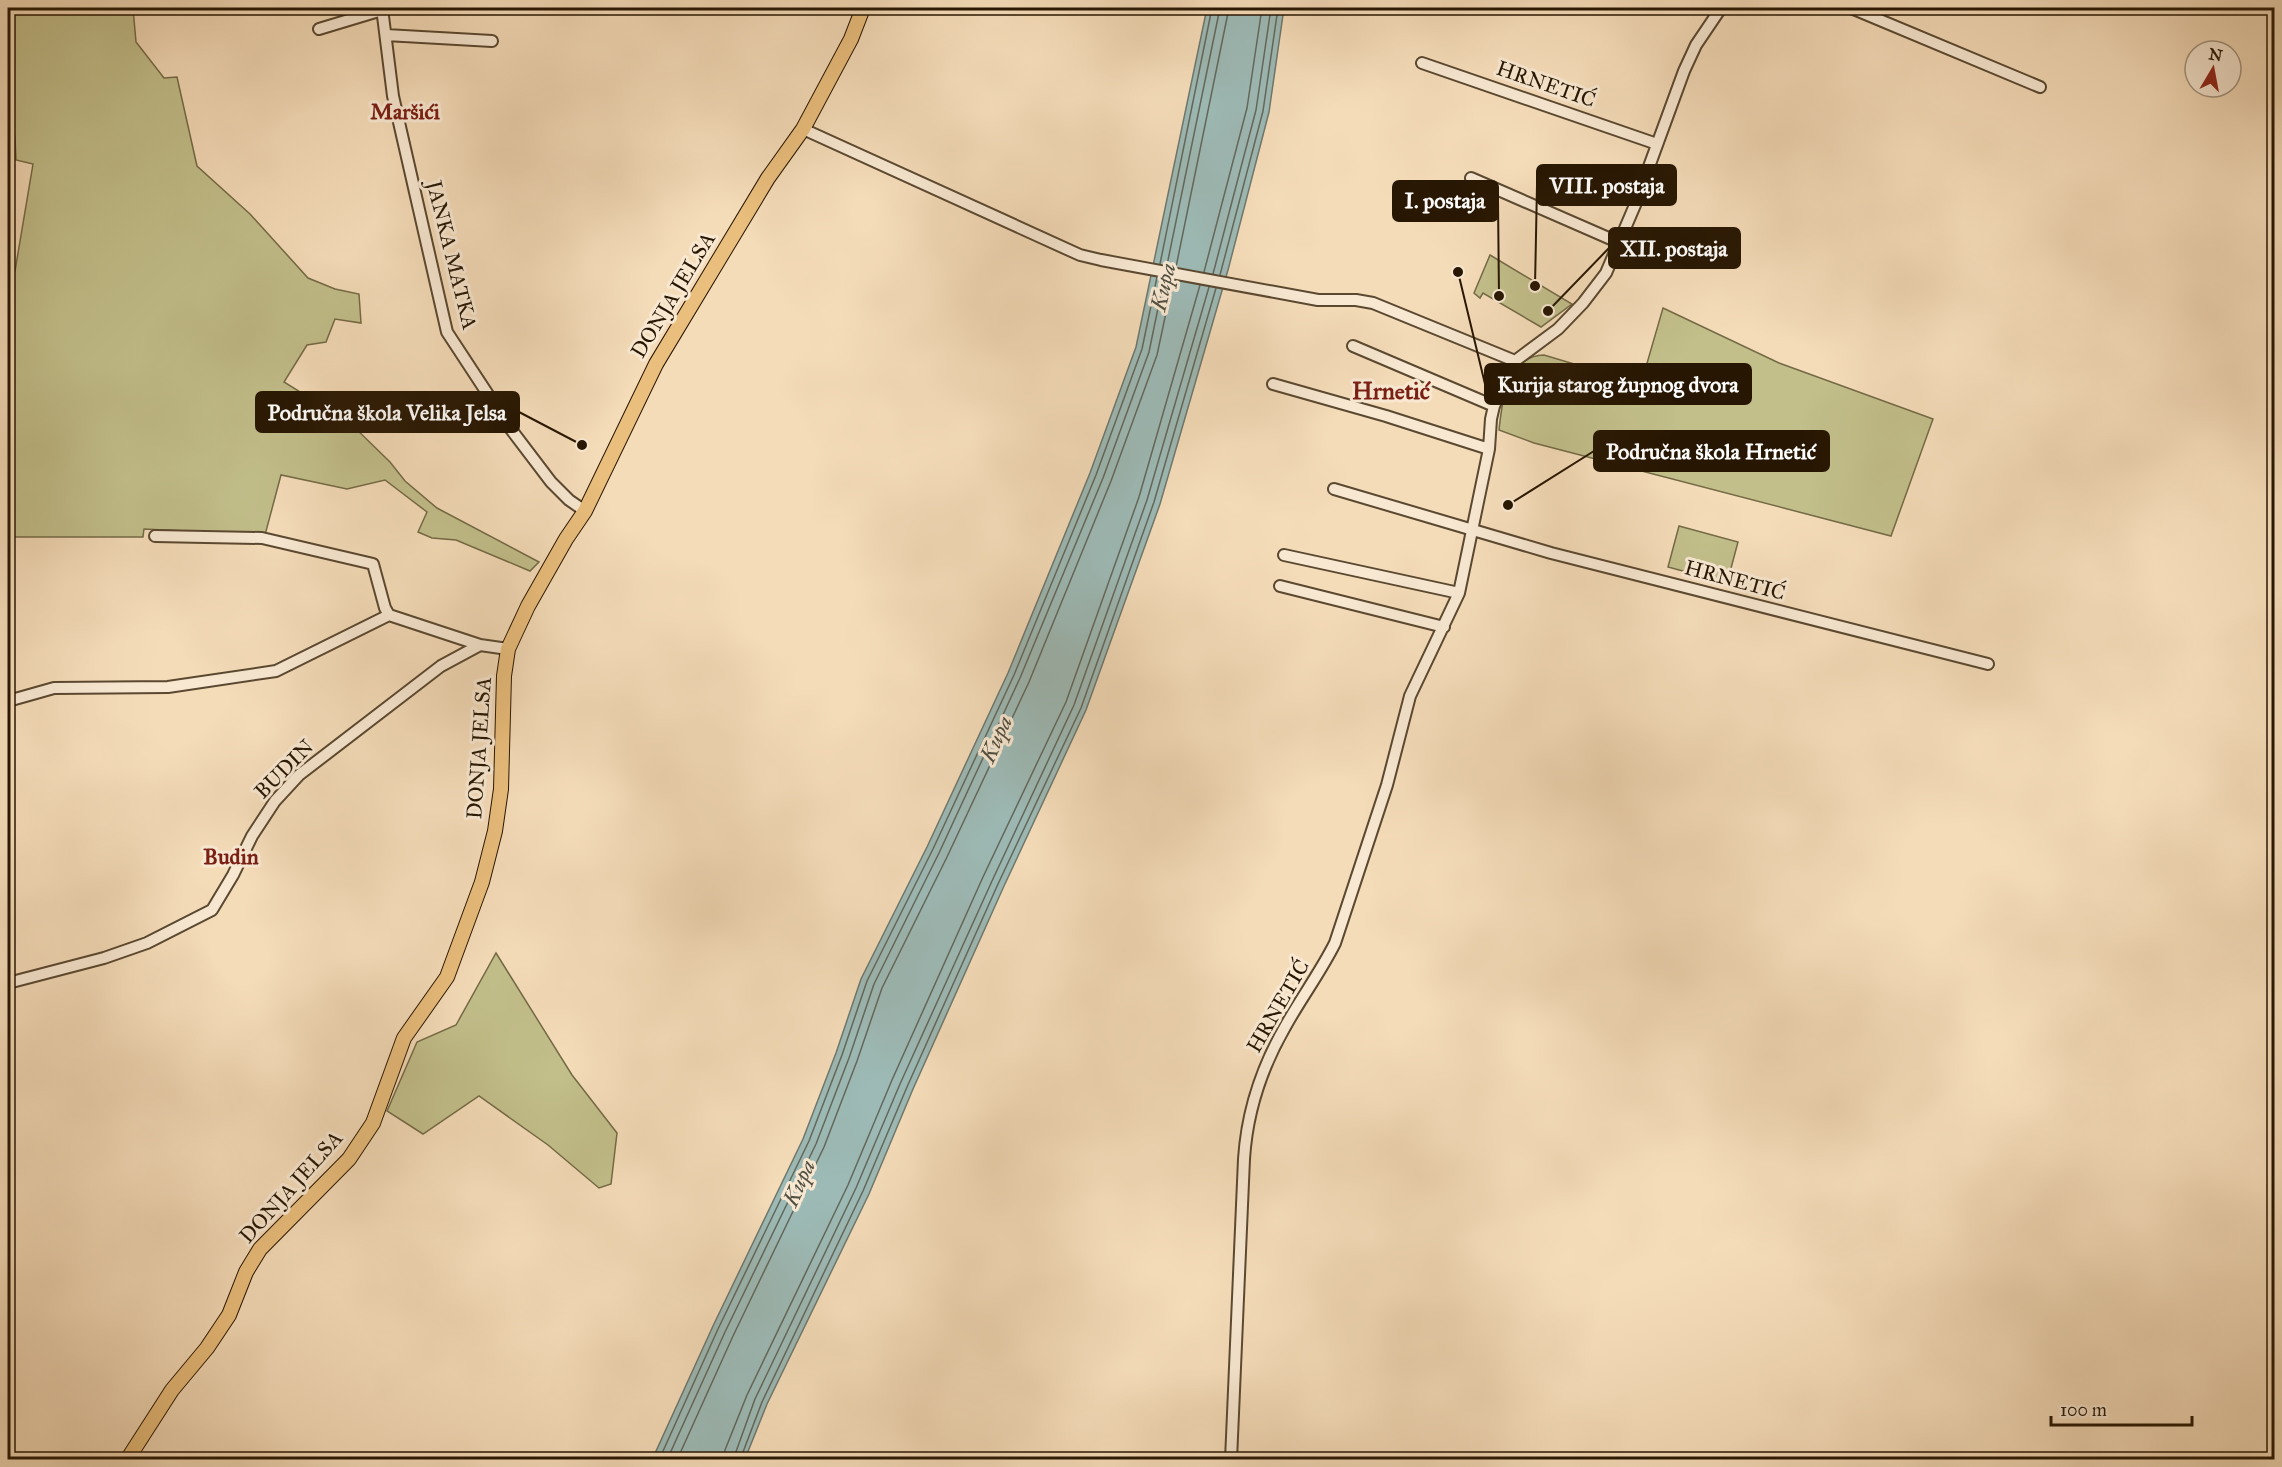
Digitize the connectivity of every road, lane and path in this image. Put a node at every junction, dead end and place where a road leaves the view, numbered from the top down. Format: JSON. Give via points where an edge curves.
{"nodes":[{"id":1,"x":863,"y":8,"type":"edge"},
{"id":2,"x":1721,"y":8,"type":"edge"},
{"id":3,"x":1851,"y":8,"type":"edge"},
{"id":4,"x":382,"y":9,"type":"edge"},
{"id":5,"x":319,"y":29,"type":"dead end"},
{"id":6,"x":386,"y":35,"type":"junction"},
{"id":7,"x":492,"y":41,"type":"dead end"},
{"id":8,"x":1422,"y":63,"type":"dead end"},
{"id":9,"x":2040,"y":87,"type":"dead end"},
{"id":10,"x":803,"y":129,"type":"junction"},
{"id":11,"x":1657,"y":144,"type":"junction"},
{"id":12,"x":1471,"y":178,"type":"dead end"},
{"id":13,"x":1620,"y":243,"type":"junction"},
{"id":14,"x":1353,"y":346,"type":"dead end"},
{"id":15,"x":1515,"y":361,"type":"junction"},
{"id":16,"x":1273,"y":384,"type":"dead end"},
{"id":17,"x":1494,"y":406,"type":"junction"},
{"id":18,"x":1489,"y":449,"type":"junction"},
{"id":19,"x":1334,"y":489,"type":"dead end"},
{"id":20,"x":585,"y":511,"type":"junction"},
{"id":21,"x":1473,"y":529,"type":"junction"},
{"id":22,"x":155,"y":536,"type":"dead end"},
{"id":23,"x":1284,"y":555,"type":"dead end"},
{"id":24,"x":1280,"y":586,"type":"dead end"},
{"id":25,"x":1459,"y":593,"type":"junction"},
{"id":26,"x":389,"y":615,"type":"junction"},
{"id":27,"x":1444,"y":627,"type":"junction"},
{"id":28,"x":480,"y":645,"type":"junction"},
{"id":29,"x":508,"y":649,"type":"junction"},
{"id":30,"x":1988,"y":664,"type":"dead end"},
{"id":31,"x":8,"y":701,"type":"edge"},
{"id":32,"x":8,"y":983,"type":"edge"},
{"id":33,"x":127,"y":1460,"type":"edge"},
{"id":34,"x":1231,"y":1460,"type":"edge"}],
"edges":[{"from":1,"to":10,"type":"main road","name":"DONJA JELSA","via":[[851,39]]},
{"from":2,"to":11,"type":"street","name":"HRNETIĆ","via":[[1696,45]]},
{"from":3,"to":9,"type":"street"},
{"from":4,"to":5,"type":"street","name":"JANKA MATKA"},
{"from":4,"to":6,"type":"street","name":"JANKA MATKA"},
{"from":6,"to":7,"type":"street"},
{"from":6,"to":20,"type":"street","name":"JANKA MATKA","via":[[393,96],[447,332],[551,482]]},
{"from":8,"to":11,"type":"street","name":"HRNETIĆ"},
{"from":10,"to":15,"type":"street","via":[[1080,255],[1318,300],[1373,303]]},
{"from":10,"to":20,"type":"main road","name":"DONJA JELSA","via":[[768,178],[656,364]]},
{"from":11,"to":13,"type":"street","name":"HRNETIĆ"},
{"from":12,"to":13,"type":"street"},
{"from":13,"to":15,"type":"street","name":"HRNETIĆ","via":[[1606,273],[1583,303],[1548,337]]},
{"from":14,"to":17,"type":"street"},
{"from":15,"to":17,"type":"street","name":"HRNETIĆ"},
{"from":16,"to":18,"type":"street"},
{"from":17,"to":18,"type":"street","name":"HRNETIĆ"},
{"from":18,"to":21,"type":"street","name":"HRNETIĆ"},
{"from":19,"to":21,"type":"street"},
{"from":20,"to":29,"type":"main road","name":"DONJA JELSA","via":[[528,606]]},
{"from":21,"to":25,"type":"street","name":"HRNETIĆ"},
{"from":21,"to":30,"type":"street","name":"HRNETIĆ","via":[[1551,553]]},
{"from":22,"to":26,"type":"street","via":[[262,538],[373,564]]},
{"from":23,"to":25,"type":"street"},
{"from":24,"to":27,"type":"street"},
{"from":25,"to":27,"type":"street","name":"HRNETIĆ"},
{"from":26,"to":28,"type":"street","name":"DONJA JELSA"},
{"from":26,"to":31,"type":"street","via":[[276,671],[168,687],[54,688]]},
{"from":27,"to":34,"type":"street","name":"HRNETIĆ","via":[[1410,696],[1387,785],[1335,943],[1276,1043],[1249,1118]]},
{"from":28,"to":29,"type":"street","name":"DONJA JELSA"},
{"from":28,"to":32,"type":"street","name":"BUDIN","via":[[441,666],[299,775],[274,801],[257,827],[212,910],[147,943]]},
{"from":29,"to":33,"type":"main road","name":"DONJA JELSA","via":[[495,831],[482,882],[447,976],[404,1038],[373,1123],[349,1159],[260,1249],[229,1315],[172,1390]]}]}
